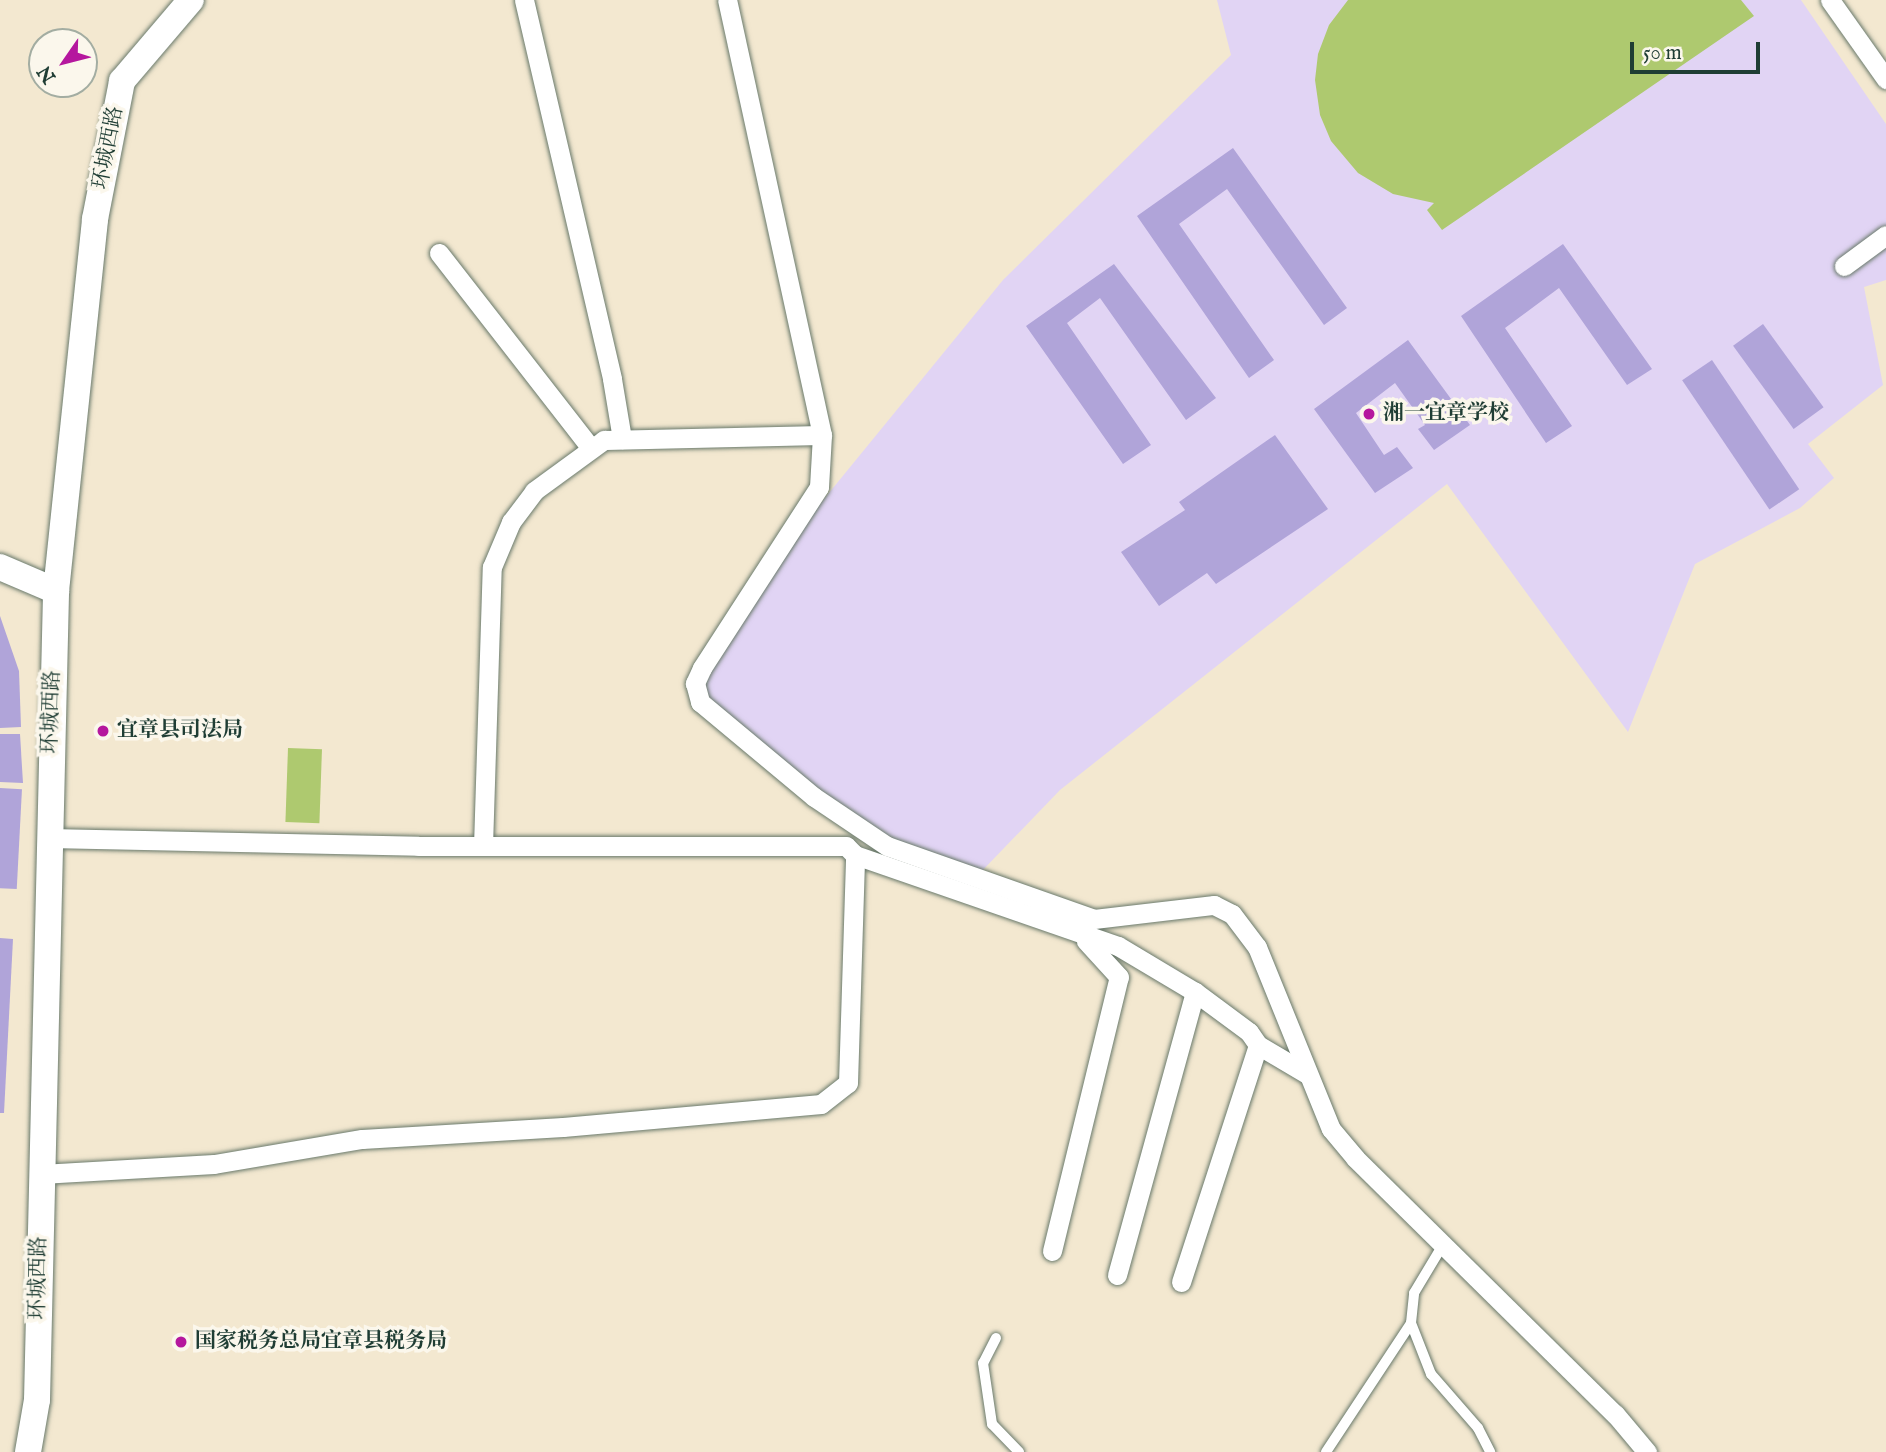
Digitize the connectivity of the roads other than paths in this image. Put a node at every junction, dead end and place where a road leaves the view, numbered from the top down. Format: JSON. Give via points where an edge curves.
{"nodes":[{"id":1,"x":191,"y":0,"type":"edge"},
{"id":2,"x":524,"y":0,"type":"edge"},
{"id":3,"x":727,"y":0,"type":"edge"},
{"id":4,"x":1830,"y":0,"type":"edge"},
{"id":5,"x":1886,"y":79,"type":"edge"},
{"id":6,"x":1886,"y":235,"type":"edge"},
{"id":7,"x":439,"y":253,"type":"dead end"},
{"id":8,"x":1844,"y":266,"type":"dead end"},
{"id":9,"x":822,"y":435,"type":"junction"},
{"id":10,"x":622,"y":439,"type":"junction"},
{"id":11,"x":590,"y":447,"type":"junction"},
{"id":12,"x":0,"y":567,"type":"edge"},
{"id":13,"x":56,"y":591,"type":"junction"},
{"id":14,"x":48,"y":838,"type":"junction"},
{"id":15,"x":483,"y":846,"type":"junction"},
{"id":16,"x":855,"y":855,"type":"junction"},
{"id":17,"x":1076,"y":934,"type":"junction"},
{"id":18,"x":1195,"y":992,"type":"junction"},
{"id":19,"x":1258,"y":1045,"type":"junction"},
{"id":20,"x":1307,"y":1074,"type":"junction"},
{"id":21,"x":41,"y":1174,"type":"junction"},
{"id":22,"x":1444,"y":1243,"type":"junction"},
{"id":23,"x":1052,"y":1251,"type":"dead end"},
{"id":24,"x":1117,"y":1275,"type":"dead end"},
{"id":25,"x":1181,"y":1282,"type":"dead end"},
{"id":26,"x":1411,"y":1323,"type":"junction"},
{"id":27,"x":996,"y":1338,"type":"dead end"},
{"id":28,"x":28,"y":1452,"type":"edge"},
{"id":29,"x":1019,"y":1452,"type":"edge"},
{"id":30,"x":1326,"y":1452,"type":"edge"},
{"id":31,"x":1490,"y":1452,"type":"edge"},
{"id":32,"x":1647,"y":1452,"type":"edge"}],
"edges":[{"from":1,"to":13,"type":"main road","name":"环城西路","via":[[122,81],[95,219]]},
{"from":2,"to":10,"type":"street"},
{"from":3,"to":9,"type":"street"},
{"from":4,"to":5,"type":"street"},
{"from":6,"to":8,"type":"street"},
{"from":7,"to":11,"type":"street"},
{"from":9,"to":10,"type":"street"},
{"from":9,"to":20,"type":"street","via":[[819,487],[702,668],[695,683],[701,702],[814,797],[887,846],[1094,919],[1214,905],[1232,914],[1257,947]]},
{"from":10,"to":11,"type":"street"},
{"from":11,"to":15,"type":"street","via":[[534,491],[511,522],[492,567]]},
{"from":12,"to":13,"type":"main road"},
{"from":13,"to":14,"type":"main road","name":"环城西路"},
{"from":14,"to":15,"type":"street"},
{"from":14,"to":21,"type":"main road","name":"环城西路"},
{"from":15,"to":16,"type":"street","via":[[846,846]]},
{"from":16,"to":17,"type":"street","via":[[911,871]]},
{"from":16,"to":21,"type":"street","via":[[848,1083],[821,1104],[362,1139],[214,1164]]},
{"from":17,"to":18,"type":"street","via":[[1118,946]]},
{"from":17,"to":23,"type":"street","via":[[1101,953],[1119,977]]},
{"from":18,"to":19,"type":"street","via":[[1249,1032]]},
{"from":18,"to":24,"type":"street"},
{"from":19,"to":20,"type":"street"},
{"from":19,"to":25,"type":"street"},
{"from":20,"to":22,"type":"street","via":[[1331,1129]]},
{"from":21,"to":28,"type":"main road","name":"环城西路","via":[[37,1400]]},
{"from":22,"to":26,"type":"lane","via":[[1414,1293]]},
{"from":22,"to":32,"type":"street","via":[[1615,1414]]},
{"from":26,"to":30,"type":"lane"},
{"from":26,"to":31,"type":"lane","via":[[1431,1374],[1478,1428]]},
{"from":27,"to":29,"type":"lane","via":[[983,1363],[992,1424]]}]}
